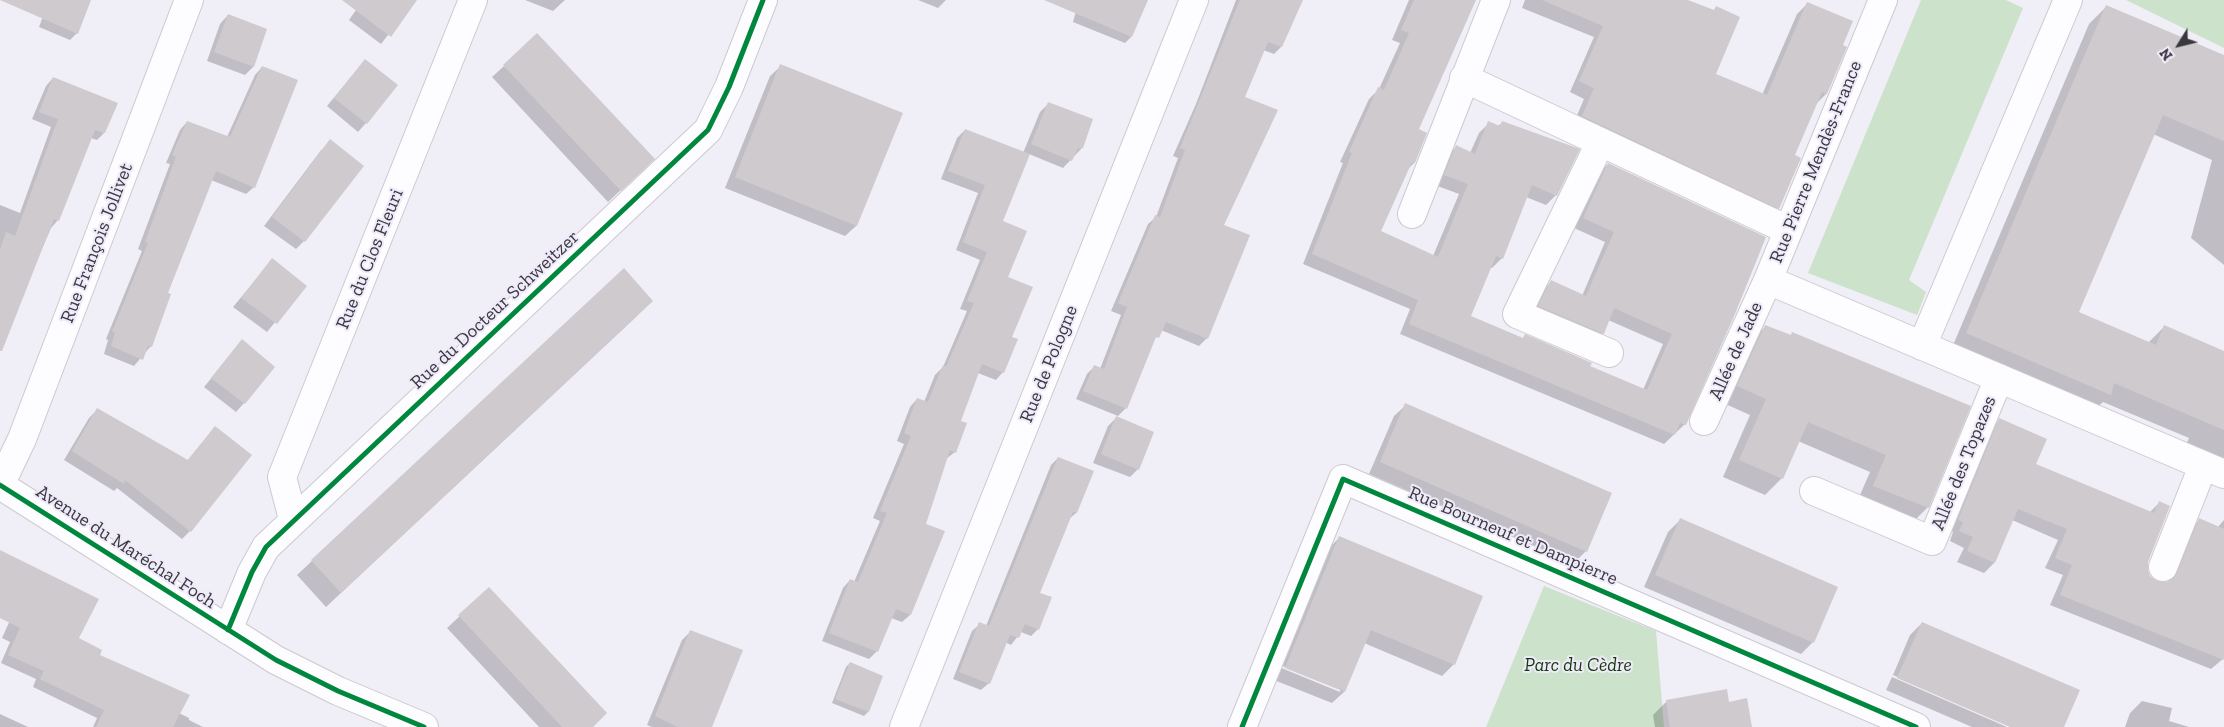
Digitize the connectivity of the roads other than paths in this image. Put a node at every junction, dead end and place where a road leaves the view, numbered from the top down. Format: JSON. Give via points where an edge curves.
{"nodes":[{"id":1,"x":189,"y":0,"type":"edge"},
{"id":2,"x":473,"y":0,"type":"edge"},
{"id":3,"x":764,"y":0,"type":"edge"},
{"id":4,"x":1194,"y":0,"type":"edge"},
{"id":5,"x":1496,"y":0,"type":"edge"},
{"id":6,"x":1882,"y":0,"type":"edge"},
{"id":7,"x":2068,"y":0,"type":"edge"},
{"id":8,"x":1464,"y":78,"type":"junction"},
{"id":9,"x":1600,"y":143,"type":"junction"},
{"id":10,"x":1412,"y":214,"type":"dead end"},
{"id":11,"x":1788,"y":230,"type":"junction"},
{"id":12,"x":1768,"y":280,"type":"junction"},
{"id":13,"x":1922,"y":346,"type":"junction"},
{"id":14,"x":1609,"y":353,"type":"dead end"},
{"id":15,"x":1999,"y":378,"type":"junction"},
{"id":16,"x":1704,"y":421,"type":"dead end"},
{"id":17,"x":2214,"y":470,"type":"edge"},
{"id":18,"x":0,"y":485,"type":"edge"},
{"id":19,"x":1814,"y":491,"type":"dead end"},
{"id":20,"x":293,"y":519,"type":"junction"},
{"id":21,"x":2163,"y":567,"type":"dead end"},
{"id":22,"x":228,"y":630,"type":"junction"},
{"id":23,"x":424,"y":727,"type":"edge"},
{"id":24,"x":904,"y":727,"type":"edge"},
{"id":25,"x":1242,"y":727,"type":"edge"},
{"id":26,"x":1916,"y":727,"type":"edge"}],
"edges":[{"from":1,"to":18,"type":"street","name":"Rue François Jollivet","via":[[22,439]]},
{"from":2,"to":20,"type":"street","name":"Rue du Clos Fleuri","via":[[282,477]]},
{"from":3,"to":20,"type":"street","name":"Rue du Docteur Schweitzer","via":[[708,130]]},
{"from":4,"to":24,"type":"street","name":"Rue de Pologne"},
{"from":5,"to":8,"type":"street"},
{"from":6,"to":11,"type":"street","name":"Rue Pierre Mendès-France"},
{"from":7,"to":13,"type":"street"},
{"from":8,"to":9,"type":"street"},
{"from":8,"to":10,"type":"street"},
{"from":9,"to":11,"type":"street"},
{"from":9,"to":14,"type":"street","via":[[1517,314]]},
{"from":11,"to":12,"type":"street","name":"Rue Pierre Mendès-France"},
{"from":12,"to":13,"type":"street","name":"Rue Pierre Mendès-France"},
{"from":12,"to":16,"type":"street","name":"Allée de Jade"},
{"from":13,"to":15,"type":"street","name":"Rue Pierre Mendès-France"},
{"from":15,"to":17,"type":"street","name":"Rue Pierre Mendès-France"},
{"from":15,"to":19,"type":"street","name":"Allée des Topazes","via":[[1932,540]]},
{"from":17,"to":21,"type":"street"},
{"from":18,"to":22,"type":"street","name":"Avenue du Maréchal Foch"},
{"from":20,"to":22,"type":"street","name":"Rue du Docteur Schweitzer","via":[[266,547]]},
{"from":22,"to":23,"type":"street","name":"Avenue du Maréchal Foch","via":[[276,660],[338,691]]},
{"from":25,"to":26,"type":"street","name":"Rue Bourneuf et Dampierre","via":[[1343,480]]}]}
